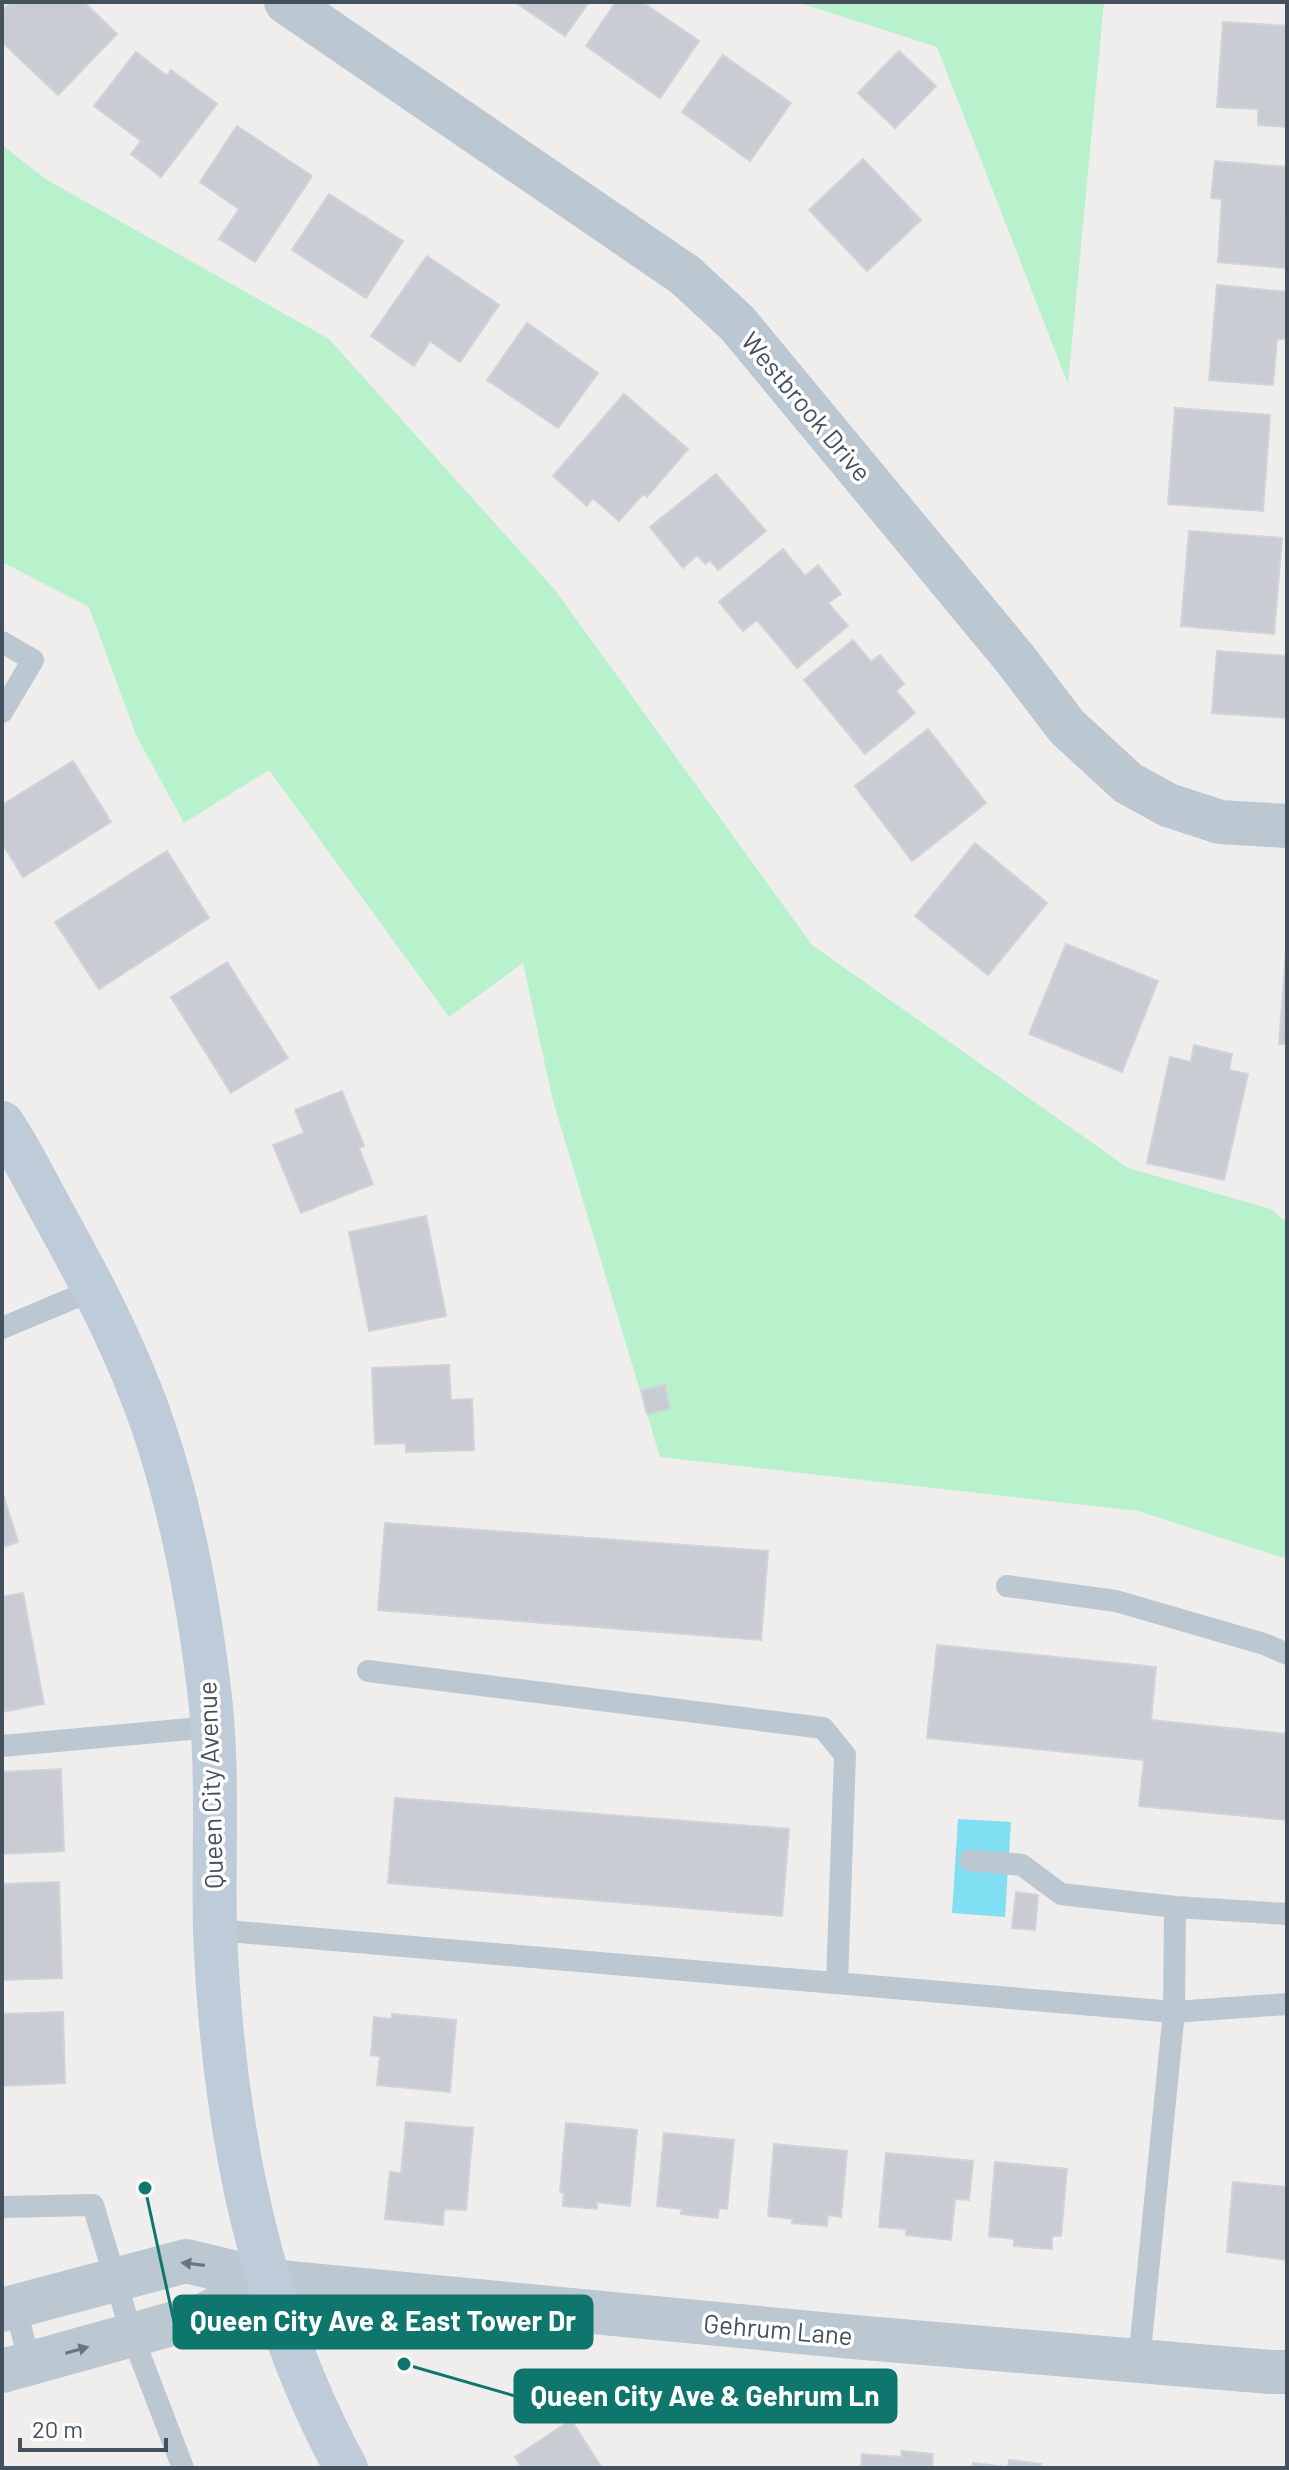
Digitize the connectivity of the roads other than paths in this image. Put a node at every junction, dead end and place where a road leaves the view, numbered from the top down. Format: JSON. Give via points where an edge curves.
{"nodes":[{"id":1,"x":286,"y":2,"type":"edge"},
{"id":2,"x":2,"y":642,"type":"edge"},
{"id":3,"x":2,"y":712,"type":"edge"},
{"id":4,"x":1287,"y":826,"type":"edge"},
{"id":5,"x":2,"y":1123,"type":"edge"},
{"id":6,"x":95,"y":1289,"type":"junction"},
{"id":7,"x":2,"y":1328,"type":"edge"},
{"id":8,"x":1007,"y":1586,"type":"dead end"},
{"id":9,"x":1287,"y":1654,"type":"edge"},
{"id":10,"x":368,"y":1671,"type":"dead end"},
{"id":11,"x":212,"y":1727,"type":"junction"},
{"id":12,"x":2,"y":1746,"type":"edge"},
{"id":13,"x":970,"y":1860,"type":"dead end"},
{"id":14,"x":1175,"y":1907,"type":"junction"},
{"id":15,"x":1287,"y":1914,"type":"edge"},
{"id":16,"x":215,"y":1930,"type":"junction"},
{"id":17,"x":837,"y":1983,"type":"junction"},
{"id":18,"x":1287,"y":2004,"type":"edge"},
{"id":19,"x":1174,"y":2012,"type":"junction"},
{"id":20,"x":2,"y":2207,"type":"edge"},
{"id":21,"x":116,"y":2280,"type":"junction"},
{"id":22,"x":269,"y":2281,"type":"junction"},
{"id":23,"x":8,"y":2308,"type":"edge"},
{"id":24,"x":132,"y":2335,"type":"junction"},
{"id":25,"x":1139,"y":2361,"type":"junction"},
{"id":26,"x":16,"y":2367,"type":"edge"},
{"id":27,"x":1287,"y":2372,"type":"edge"},
{"id":28,"x":183,"y":2468,"type":"edge"},
{"id":29,"x":346,"y":2468,"type":"edge"}],
"edges":[{"from":1,"to":4,"type":"street","name":"Westbrook Drive","via":[[685,275],[737,323],[1067,727],[1128,783],[1168,805],[1220,822]]},
{"from":2,"to":3,"type":"lane","via":[[33,660]]},
{"from":5,"to":6,"type":"main road","name":"Queen City Avenue"},
{"from":6,"to":7,"type":"lane"},
{"from":6,"to":11,"type":"main road","name":"Queen City Avenue","via":[[141,1393],[175,1502],[199,1614]]},
{"from":8,"to":9,"type":"lane","via":[[1116,1601]]},
{"from":10,"to":17,"type":"lane","via":[[823,1728],[845,1755]]},
{"from":11,"to":12,"type":"lane"},
{"from":11,"to":16,"type":"main road","name":"Queen City Avenue"},
{"from":13,"to":14,"type":"lane","via":[[1022,1865],[1061,1894]]},
{"from":14,"to":15,"type":"lane"},
{"from":14,"to":19,"type":"lane"},
{"from":16,"to":17,"type":"lane"},
{"from":16,"to":22,"type":"main road","name":"Queen City Avenue","via":[[225,2057],[243,2182]]},
{"from":17,"to":19,"type":"lane"},
{"from":18,"to":19,"type":"lane"},
{"from":19,"to":25,"type":"lane"},
{"from":20,"to":21,"type":"lane","via":[[93,2205]]},
{"from":22,"to":21,"type":"street","name":"Gehrum Lane","one_way":true,"via":[[186,2261]]},
{"from":21,"to":23,"type":"street","name":"Gehrum Lane"},
{"from":21,"to":24,"type":"lane"},
{"from":22,"to":24,"type":"street","via":[[204,2315]]},
{"from":22,"to":25,"type":"street","name":"Gehrum Lane"},
{"from":22,"to":29,"type":"main road","name":"Queen City Avenue","via":[[295,2364]]},
{"from":23,"to":26,"type":"lane"},
{"from":26,"to":24,"type":"street","one_way":true},
{"from":24,"to":28,"type":"lane"},
{"from":25,"to":27,"type":"street","name":"Gehrum Lane"}]}
